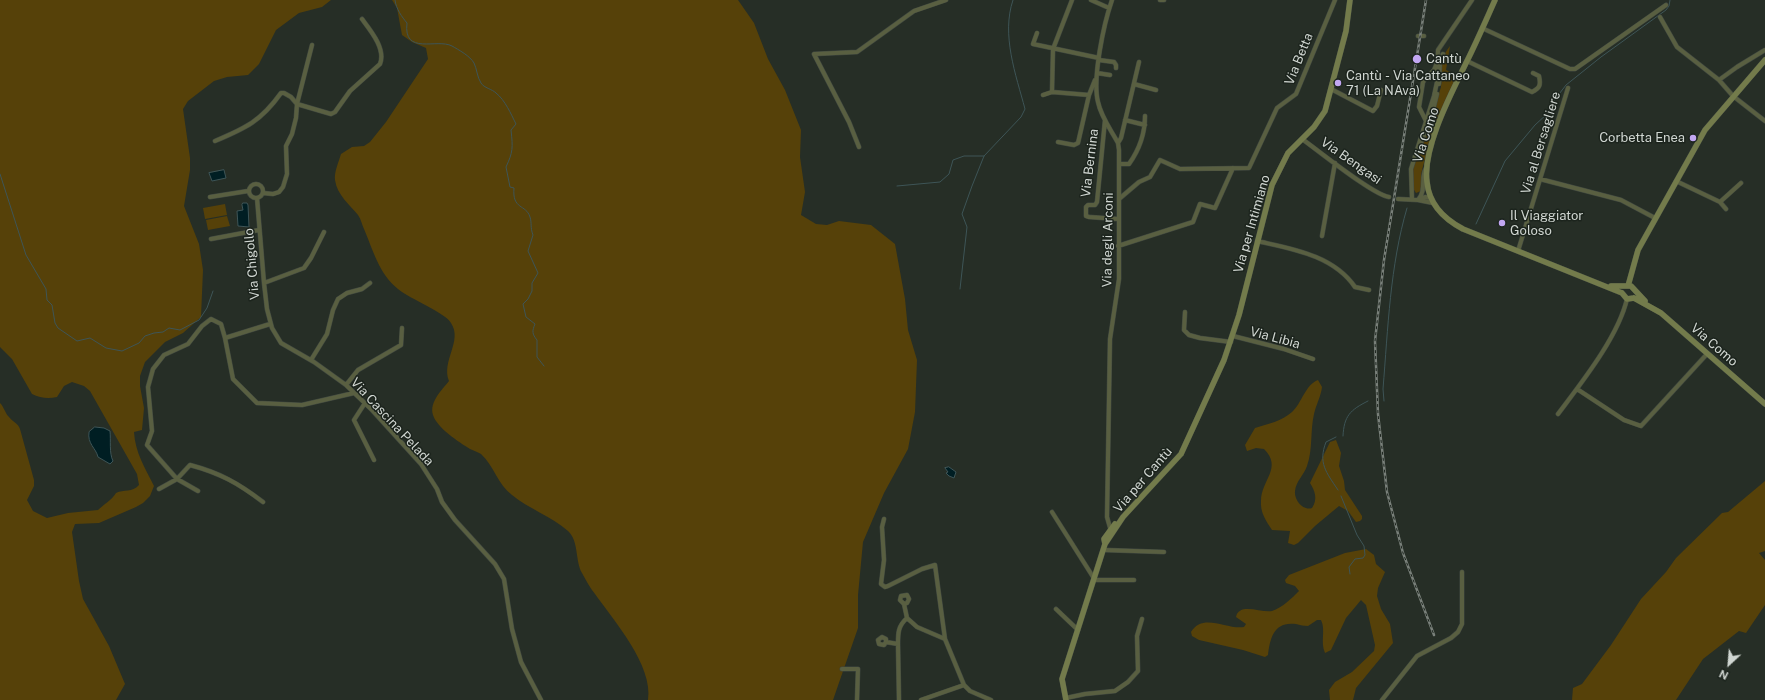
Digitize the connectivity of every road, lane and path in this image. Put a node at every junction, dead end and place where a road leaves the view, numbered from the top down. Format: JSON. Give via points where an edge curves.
{"nodes":[{"id":1,"x":946,"y":0,"type":"edge"},
{"id":2,"x":1072,"y":0,"type":"edge"},
{"id":3,"x":1091,"y":0,"type":"edge"},
{"id":4,"x":1112,"y":0,"type":"edge"},
{"id":5,"x":1160,"y":0,"type":"edge"},
{"id":6,"x":1164,"y":0,"type":"edge"},
{"id":7,"x":1335,"y":0,"type":"edge"},
{"id":8,"x":1350,"y":0,"type":"edge"},
{"id":9,"x":1472,"y":0,"type":"edge"},
{"id":10,"x":1496,"y":0,"type":"edge"},
{"id":11,"x":1666,"y":5,"type":"dead end"},
{"id":12,"x":1109,"y":8,"type":"junction"},
{"id":13,"x":1660,"y":17,"type":"dead end"},
{"id":14,"x":362,"y":19,"type":"dead end"},
{"id":15,"x":1482,"y":28,"type":"junction"},
{"id":16,"x":1037,"y":33,"type":"dead end"},
{"id":17,"x":1418,"y":36,"type":"dead end"},
{"id":18,"x":1424,"y":36,"type":"dead end"},
{"id":19,"x":312,"y":45,"type":"dead end"},
{"id":20,"x":1053,"y":49,"type":"junction"},
{"id":21,"x":1765,"y":50,"type":"edge"},
{"id":22,"x":1443,"y":54,"type":"dead end"},
{"id":23,"x":1754,"y":57,"type":"junction"},
{"id":24,"x":1099,"y":59,"type":"junction"},
{"id":25,"x":1437,"y":61,"type":"junction"},
{"id":26,"x":1467,"y":61,"type":"junction"},
{"id":27,"x":1139,"y":62,"type":"dead end"},
{"id":28,"x":1763,"y":62,"type":"edge"},
{"id":29,"x":1116,"y":68,"type":"dead end"},
{"id":30,"x":1097,"y":72,"type":"junction"},
{"id":31,"x":1533,"y":73,"type":"dead end"},
{"id":32,"x":1110,"y":75,"type":"dead end"},
{"id":33,"x":1096,"y":78,"type":"junction"},
{"id":34,"x":1720,"y":80,"type":"junction"},
{"id":35,"x":1134,"y":84,"type":"junction"},
{"id":36,"x":1568,"y":88,"type":"dead end"},
{"id":37,"x":1331,"y":89,"type":"junction"},
{"id":38,"x":1156,"y":90,"type":"dead end"},
{"id":39,"x":1381,"y":90,"type":"dead end"},
{"id":40,"x":1052,"y":92,"type":"junction"},
{"id":41,"x":1043,"y":95,"type":"dead end"},
{"id":42,"x":1089,"y":95,"type":"junction"},
{"id":43,"x":1733,"y":96,"type":"junction"},
{"id":44,"x":297,"y":104,"type":"junction"},
{"id":45,"x":1145,"y":116,"type":"dead end"},
{"id":46,"x":1105,"y":120,"type":"junction"},
{"id":47,"x":1125,"y":120,"type":"junction"},
{"id":48,"x":1426,"y":121,"type":"junction"},
{"id":49,"x":1765,"y":122,"type":"edge"},
{"id":50,"x":1145,"y":125,"type":"junction"},
{"id":51,"x":1302,"y":139,"type":"junction"},
{"id":52,"x":215,"y":141,"type":"dead end"},
{"id":53,"x":1058,"y":142,"type":"dead end"},
{"id":54,"x":1118,"y":143,"type":"junction"},
{"id":55,"x":859,"y":147,"type":"dead end"},
{"id":56,"x":1334,"y":163,"type":"junction"},
{"id":57,"x":1119,"y":164,"type":"junction"},
{"id":58,"x":1233,"y":168,"type":"junction"},
{"id":59,"x":1426,"y":168,"type":"junction"},
{"id":60,"x":1540,"y":178,"type":"junction"},
{"id":61,"x":1676,"y":180,"type":"junction"},
{"id":62,"x":1741,"y":183,"type":"dead end"},
{"id":63,"x":248,"y":191,"type":"junction"},
{"id":64,"x":263,"y":192,"type":"junction"},
{"id":65,"x":210,"y":197,"type":"dead end"},
{"id":66,"x":1389,"y":197,"type":"dead end"},
{"id":67,"x":256,"y":198,"type":"junction"},
{"id":68,"x":1119,"y":199,"type":"junction"},
{"id":69,"x":1398,"y":199,"type":"dead end"},
{"id":70,"x":1415,"y":200,"type":"junction"},
{"id":71,"x":1432,"y":200,"type":"junction"},
{"id":72,"x":1720,"y":202,"type":"junction"},
{"id":73,"x":1726,"y":209,"type":"dead end"},
{"id":74,"x":1655,"y":218,"type":"junction"},
{"id":75,"x":1118,"y":219,"type":"junction"},
{"id":76,"x":259,"y":230,"type":"junction"},
{"id":77,"x":324,"y":232,"type":"dead end"},
{"id":78,"x":1322,"y":236,"type":"dead end"},
{"id":79,"x":211,"y":239,"type":"dead end"},
{"id":80,"x":1257,"y":241,"type":"junction"},
{"id":81,"x":1118,"y":246,"type":"junction"},
{"id":82,"x":1518,"y":251,"type":"junction"},
{"id":83,"x":1592,"y":280,"type":"junction"},
{"id":84,"x":264,"y":283,"type":"junction"},
{"id":85,"x":370,"y":283,"type":"dead end"},
{"id":86,"x":1631,"y":288,"type":"junction"},
{"id":87,"x":1369,"y":290,"type":"dead end"},
{"id":88,"x":1622,"y":293,"type":"junction"},
{"id":89,"x":1630,"y":298,"type":"junction"},
{"id":90,"x":1243,"y":300,"type":"joint"},
{"id":91,"x":1648,"y":305,"type":"junction"},
{"id":92,"x":1185,"y":312,"type":"dead end"},
{"id":93,"x":271,"y":326,"type":"junction"},
{"id":94,"x":402,"y":328,"type":"dead end"},
{"id":95,"x":224,"y":338,"type":"junction"},
{"id":96,"x":1232,"y":339,"type":"junction"},
{"id":97,"x":1707,"y":354,"type":"junction"},
{"id":98,"x":1313,"y":359,"type":"dead end"},
{"id":99,"x":311,"y":360,"type":"junction"},
{"id":100,"x":346,"y":385,"type":"junction"},
{"id":101,"x":1576,"y":389,"type":"junction"},
{"id":102,"x":354,"y":392,"type":"junction"},
{"id":103,"x":365,"y":404,"type":"junction"},
{"id":104,"x":1765,"y":404,"type":"edge"},
{"id":105,"x":1558,"y":414,"type":"dead end"},
{"id":106,"x":374,"y":460,"type":"dead end"},
{"id":107,"x":178,"y":479,"type":"junction"},
{"id":108,"x":159,"y":489,"type":"dead end"},
{"id":109,"x":198,"y":491,"type":"dead end"},
{"id":110,"x":263,"y":502,"type":"dead end"},
{"id":111,"x":1052,"y":512,"type":"dead end"},
{"id":112,"x":1123,"y":517,"type":"junction"},
{"id":113,"x":1107,"y":518,"type":"junction"},
{"id":114,"x":884,"y":519,"type":"dead end"},
{"id":115,"x":1117,"y":521,"type":"junction"},
{"id":116,"x":1111,"y":531,"type":"junction"},
{"id":117,"x":1104,"y":547,"type":"junction"},
{"id":118,"x":1164,"y":552,"type":"dead end"},
{"id":119,"x":1462,"y":572,"type":"dead end"},
{"id":120,"x":1095,"y":580,"type":"junction"},
{"id":121,"x":1134,"y":580,"type":"dead end"},
{"id":122,"x":904,"y":604,"type":"dead end"},
{"id":123,"x":1056,"y":609,"type":"dead end"},
{"id":124,"x":907,"y":618,"type":"junction"},
{"id":125,"x":1142,"y":619,"type":"dead end"},
{"id":126,"x":1078,"y":630,"type":"junction"},
{"id":127,"x":945,"y":639,"type":"junction"},
{"id":128,"x":886,"y":642,"type":"dead end"},
{"id":129,"x":898,"y":644,"type":"junction"},
{"id":130,"x":842,"y":669,"type":"dead end"},
{"id":131,"x":964,"y":685,"type":"junction"},
{"id":132,"x":1066,"y":699,"type":"edge"},
{"id":133,"x":541,"y":700,"type":"edge"},
{"id":134,"x":857,"y":700,"type":"edge"},
{"id":135,"x":899,"y":700,"type":"edge"},
{"id":136,"x":921,"y":700,"type":"edge"},
{"id":137,"x":991,"y":700,"type":"edge"},
{"id":138,"x":1382,"y":700,"type":"edge"}],
"edges":[{"from":1,"to":55,"type":"street","via":[[914,11],[857,52],[814,54]]},
{"from":2,"to":20,"type":"street"},
{"from":3,"to":12,"type":"street"},
{"from":4,"to":12,"type":"street","name":"Via degli Arconi"},
{"from":5,"to":6,"type":"street"},
{"from":7,"to":58,"type":"street","name":"Via Betta","via":[[1296,94],[1277,108],[1249,168]]},
{"from":8,"to":37,"type":"street","name":"Via per Intimiano","via":[[1346,31]]},
{"from":9,"to":25,"type":"street","via":[[1441,45]]},
{"from":10,"to":15,"type":"street","name":"Via Como"},
{"from":11,"to":15,"type":"street","via":[[1575,69],[1570,69]]},
{"from":12,"to":24,"type":"street","name":"Via degli Arconi"},
{"from":13,"to":34,"type":"street","via":[[1677,47]]},
{"from":14,"to":44,"type":"street","via":[[379,47],[382,59],[380,64],[350,91],[331,114]]},
{"from":15,"to":26,"type":"street","name":"Via Como"},
{"from":16,"to":20,"type":"street","via":[[1033,44]]},
{"from":17,"to":18,"type":"street"},
{"from":19,"to":44,"type":"street"},
{"from":20,"to":24,"type":"street"},
{"from":20,"to":40,"type":"street"},
{"from":21,"to":23,"type":"street"},
{"from":22,"to":70,"type":"street","via":[[1440,60],[1440,83],[1432,115],[1413,167]]},
{"from":23,"to":28,"type":"street"},
{"from":23,"to":34,"type":"street"},
{"from":24,"to":29,"type":"street","via":[[1114,62]]},
{"from":24,"to":30,"type":"street","name":"Via degli Arconi"},
{"from":25,"to":48,"type":"street","via":[[1437,82]]},
{"from":25,"to":48,"type":"street","via":[[1434,70],[1424,80],[1419,108]]},
{"from":26,"to":31,"type":"street","via":[[1532,92],[1541,84],[1540,76]]},
{"from":26,"to":59,"type":"street","name":"Via Como","via":[[1441,119]]},
{"from":27,"to":35,"type":"street"},
{"from":28,"to":43,"type":"street"},
{"from":30,"to":32,"type":"street"},
{"from":30,"to":33,"type":"street","name":"Via degli Arconi"},
{"from":33,"to":42,"type":"street"},
{"from":33,"to":46,"type":"street","name":"Via degli Arconi","via":[[1098,104]]},
{"from":34,"to":43,"type":"street"},
{"from":35,"to":38,"type":"street"},
{"from":35,"to":47,"type":"street"},
{"from":36,"to":60,"type":"street","name":"Via al Bersagliere"},
{"from":37,"to":39,"type":"street","via":[[1373,111]]},
{"from":37,"to":51,"type":"street","name":"Via per Intimiano","via":[[1321,119]]},
{"from":40,"to":41,"type":"street"},
{"from":40,"to":42,"type":"street"},
{"from":42,"to":53,"type":"street","via":[[1078,143],[1074,146]]},
{"from":43,"to":49,"type":"street"},
{"from":43,"to":61,"type":"street","via":[[1705,130]]},
{"from":44,"to":52,"type":"street","via":[[287,93],[282,93],[251,125]]},
{"from":44,"to":64,"type":"street","via":[[292,134],[286,146],[287,174],[283,187],[274,194]]},
{"from":45,"to":50,"type":"street"},
{"from":46,"to":54,"type":"street","name":"Via degli Arconi"},
{"from":46,"to":75,"type":"street","name":"Via Bernina","via":[[1097,202],[1086,207],[1086,216]]},
{"from":47,"to":50,"type":"street"},
{"from":47,"to":54,"type":"street"},
{"from":48,"to":70,"type":"street","via":[[1411,169]]},
{"from":50,"to":57,"type":"street","via":[[1141,143],[1132,160],[1129,164]]},
{"from":51,"to":56,"type":"street","name":"Via Bengasi"},
{"from":51,"to":80,"type":"street","name":"Via per Intimiano","via":[[1288,153],[1272,185]]},
{"from":54,"to":57,"type":"street","name":"Via degli Arconi"},
{"from":56,"to":66,"type":"street","name":"Via Bengasi","via":[[1376,192]]},
{"from":56,"to":78,"type":"street"},
{"from":57,"to":68,"type":"street","name":"Via degli Arconi"},
{"from":58,"to":68,"type":"street","name":"Via Betta","via":[[1180,169],[1160,160],[1150,176]]},
{"from":58,"to":81,"type":"street","via":[[1215,208],[1200,204],[1193,222]]},
{"from":59,"to":70,"type":"street","via":[[1423,175],[1424,189]]},
{"from":59,"to":71,"type":"street","name":"Via Como","via":[[1426,182]]},
{"from":60,"to":74,"type":"street","via":[[1621,200]]},
{"from":60,"to":82,"type":"street","name":"Via al Bersagliere"},
{"from":61,"to":72,"type":"street"},
{"from":61,"to":74,"type":"street"},
{"from":62,"to":72,"type":"street"},
{"from":63,"to":64,"type":"street","via":[[256,184]]},
{"from":63,"to":65,"type":"street"},
{"from":63,"to":67,"type":"street"},
{"from":64,"to":67,"type":"street"},
{"from":67,"to":76,"type":"street","name":"Via Chigollo"},
{"from":68,"to":75,"type":"street","name":"Via degli Arconi"},
{"from":69,"to":70,"type":"street"},
{"from":70,"to":71,"type":"street","via":[[1426,197]]},
{"from":71,"to":82,"type":"street","name":"Via Como","via":[[1447,219],[1457,226]]},
{"from":72,"to":73,"type":"street"},
{"from":74,"to":86,"type":"street","via":[[1638,250],[1633,265]]},
{"from":75,"to":81,"type":"street","name":"Via degli Arconi"},
{"from":76,"to":79,"type":"street"},
{"from":76,"to":84,"type":"street","name":"Via Chigollo"},
{"from":77,"to":84,"type":"street","via":[[304,268]]},
{"from":80,"to":87,"type":"street","via":[[1317,257],[1348,278],[1355,287]]},
{"from":80,"to":90,"type":"street","name":"Via per Intimiano"},
{"from":81,"to":113,"type":"street","name":"Via degli Arconi","via":[[1119,279],[1110,339]]},
{"from":82,"to":83,"type":"street","name":"Via Como"},
{"from":83,"to":86,"type":"street","name":"Via Como","via":[[1614,287]]},
{"from":83,"to":88,"type":"street","name":"Via Como"},
{"from":84,"to":93,"type":"street","name":"Via Chigollo"},
{"from":85,"to":99,"type":"street","via":[[338,299],[327,334]]},
{"from":86,"to":88,"type":"street"},
{"from":86,"to":89,"type":"street"},
{"from":86,"to":91,"type":"street","name":"Via Como"},
{"from":88,"to":89,"type":"street","name":"Via Como"},
{"from":89,"to":91,"type":"street","name":"Via Como"},
{"from":89,"to":101,"type":"street","via":[[1598,358]]},
{"from":90,"to":96,"type":"street","name":"Via per Cantù"},
{"from":91,"to":97,"type":"street","name":"Via Como","via":[[1673,323]]},
{"from":92,"to":96,"type":"street","name":"Via Libia","via":[[1184,330],[1189,335]]},
{"from":93,"to":95,"type":"street"},
{"from":93,"to":99,"type":"street","name":"Via Cascina Pelada","via":[[281,343]]},
{"from":94,"to":100,"type":"street","via":[[401,345],[358,370]]},
{"from":95,"to":102,"type":"street","via":[[233,379],[257,403],[302,405]]},
{"from":95,"to":107,"type":"street","via":[[221,324],[211,319],[188,344],[164,355],[153,369],[148,387],[152,431],[147,445]]},
{"from":96,"to":98,"type":"street","name":"Via Libia","via":[[1284,349]]},
{"from":96,"to":112,"type":"street","name":"Via per Cantù","via":[[1181,454]]},
{"from":97,"to":101,"type":"street","via":[[1641,426],[1624,420]]},
{"from":97,"to":104,"type":"street","name":"Via Como"},
{"from":99,"to":100,"type":"street","name":"Via Cascina Pelada"},
{"from":100,"to":102,"type":"street","name":"Via Cascina Pelada"},
{"from":101,"to":105,"type":"street"},
{"from":102,"to":103,"type":"street","name":"Via Cascina Pelada"},
{"from":103,"to":106,"type":"street","via":[[354,420]]},
{"from":103,"to":133,"type":"street","name":"Via Cascina Pelada","via":[[421,464],[442,502],[495,564],[504,579],[512,629],[521,662]]},
{"from":107,"to":108,"type":"street"},
{"from":107,"to":109,"type":"street"},
{"from":107,"to":110,"type":"street","via":[[190,465],[210,470],[239,484]]},
{"from":111,"to":120,"type":"street"},
{"from":112,"to":115,"type":"street"},
{"from":112,"to":116,"type":"street","name":"Via per Cantù"},
{"from":113,"to":115,"type":"street","via":[[1110,522]]},
{"from":113,"to":116,"type":"street","name":"Via degli Arconi"},
{"from":114,"to":127,"type":"street","via":[[884,560],[880,582],[883,586],[888,586],[935,565]]},
{"from":115,"to":116,"type":"street"},
{"from":116,"to":117,"type":"street","name":"Via per Cantù"},
{"from":117,"to":118,"type":"street"},
{"from":117,"to":120,"type":"street","name":"Via per Cantù"},
{"from":119,"to":138,"type":"street","via":[[1461,628],[1451,638],[1417,656]]},
{"from":120,"to":121,"type":"street"},
{"from":120,"to":126,"type":"street","name":"Via per Cantù"},
{"from":122,"to":124,"type":"street"},
{"from":123,"to":126,"type":"street"},
{"from":124,"to":127,"type":"street","via":[[917,627]]},
{"from":124,"to":129,"type":"street","via":[[900,626]]},
{"from":125,"to":132,"type":"street","via":[[1137,636],[1138,671],[1128,682],[1115,691]]},
{"from":126,"to":132,"type":"street","name":"Via per Cantù","via":[[1062,679]]},
{"from":127,"to":131,"type":"street"},
{"from":128,"to":129,"type":"street"},
{"from":129,"to":135,"type":"street"},
{"from":130,"to":134,"type":"street","via":[[858,669]]},
{"from":131,"to":136,"type":"street"},
{"from":131,"to":137,"type":"street","via":[[970,691]]}]}
